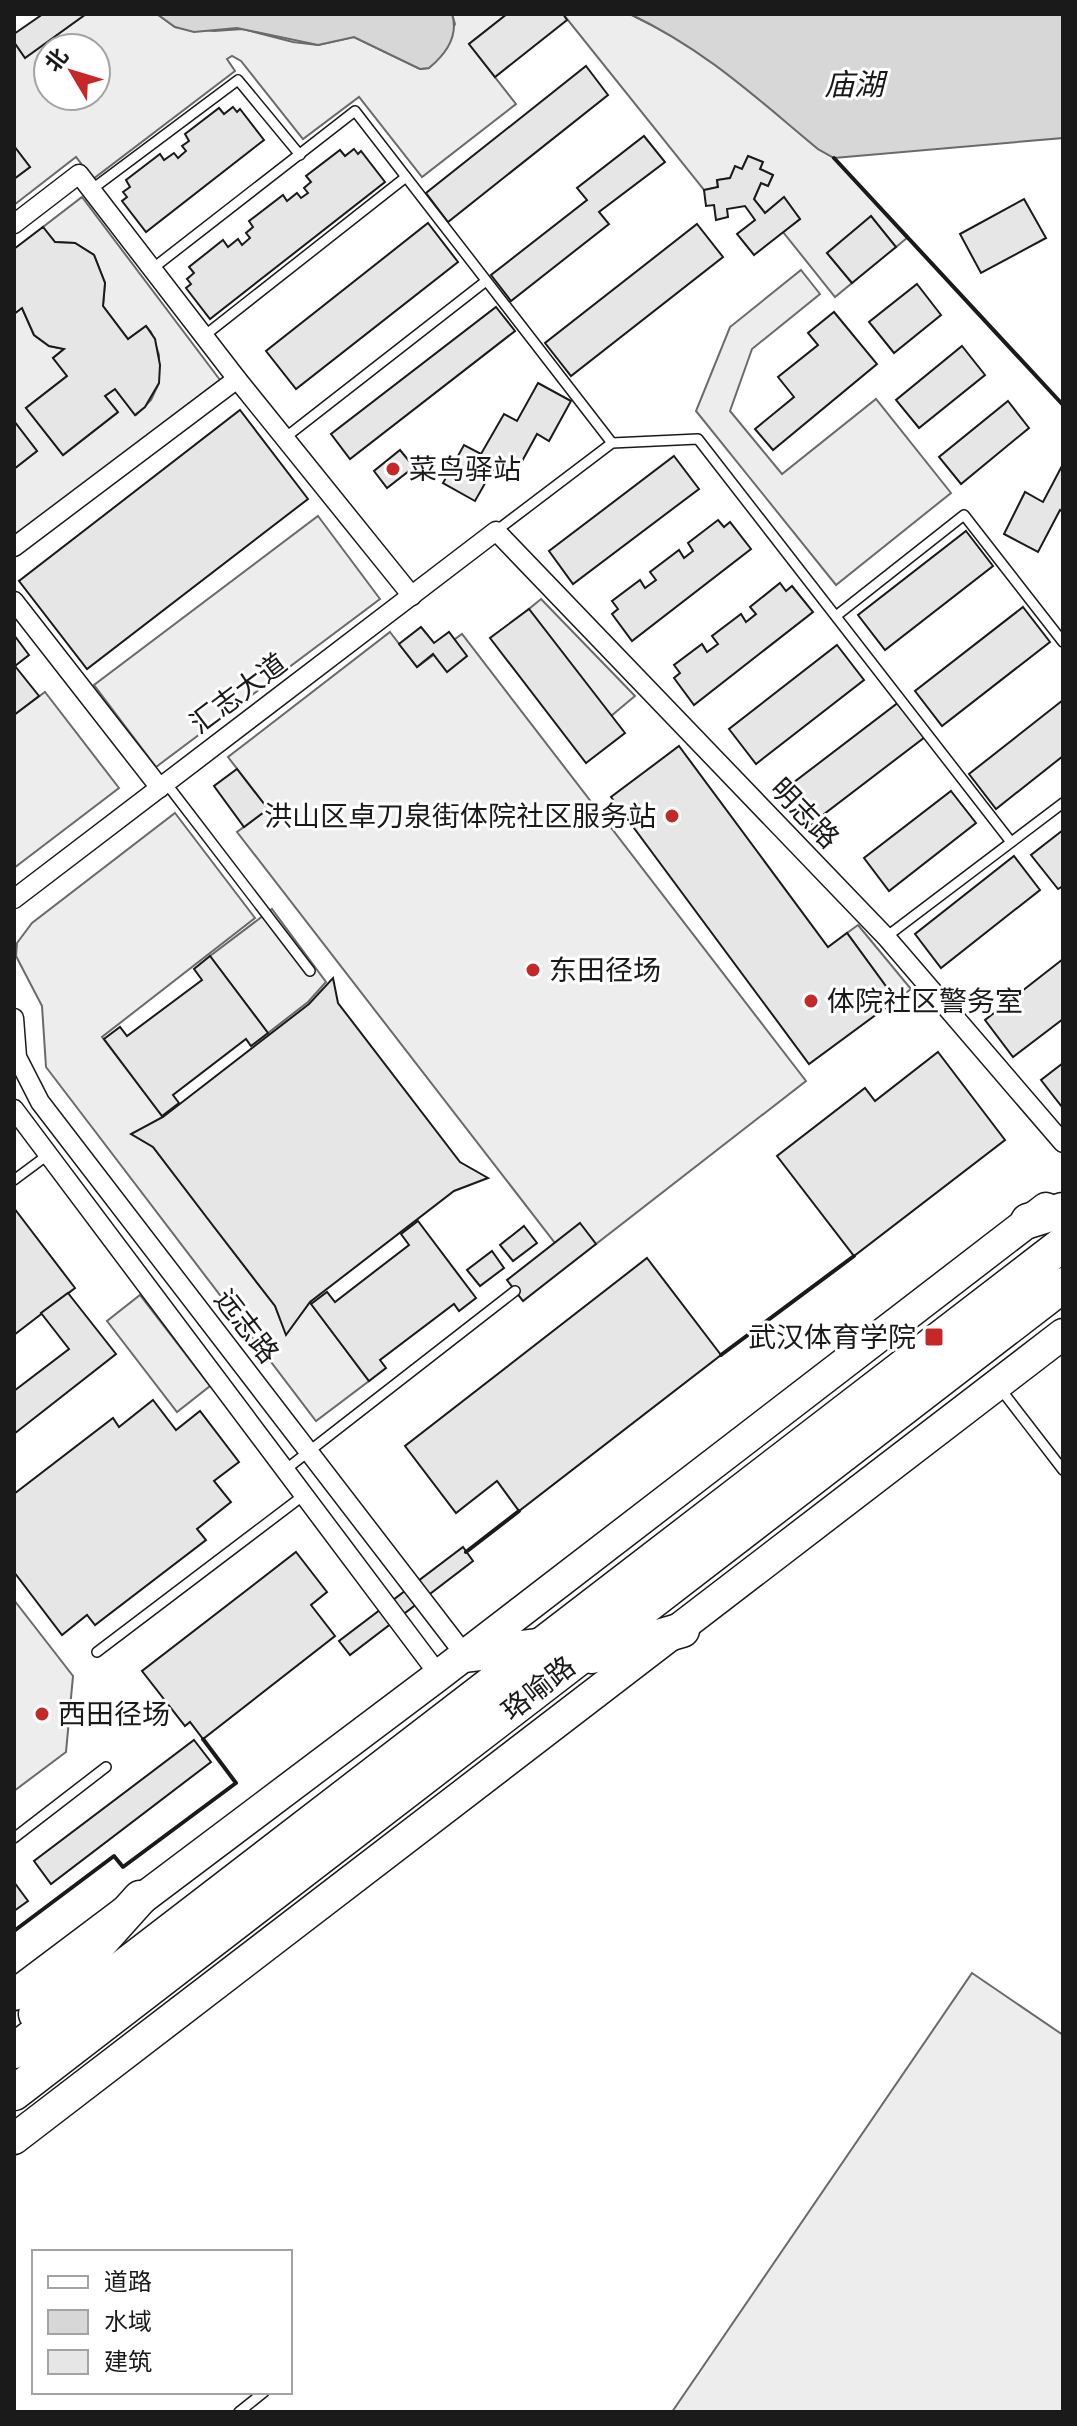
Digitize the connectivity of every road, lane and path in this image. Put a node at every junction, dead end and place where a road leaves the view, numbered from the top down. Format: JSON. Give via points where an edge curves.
{"nodes":[{"id":1,"x":300,"y":155,"type":"junction"},
{"id":2,"x":406,"y":177,"type":"junction"},
{"id":3,"x":91,"y":190,"type":"junction"},
{"id":4,"x":14,"y":224,"type":"edge"},
{"id":5,"x":152,"y":269,"type":"junction"},
{"id":6,"x":486,"y":281,"type":"junction"},
{"id":7,"x":204,"y":336,"type":"junction"},
{"id":8,"x":237,"y":379,"type":"junction"},
{"id":9,"x":286,"y":437,"type":"junction"},
{"id":10,"x":612,"y":443,"type":"junction"},
{"id":11,"x":496,"y":531,"type":"junction"},
{"id":12,"x":14,"y":547,"type":"edge"},
{"id":13,"x":412,"y":596,"type":"junction"},
{"id":14,"x":14,"y":601,"type":"edge"},
{"id":15,"x":836,"y":616,"type":"junction"},
{"id":16,"x":1063,"y":642,"type":"edge"},
{"id":17,"x":163,"y":785,"type":"junction"},
{"id":18,"x":1063,"y":803,"type":"edge"},
{"id":19,"x":1011,"y":842,"type":"junction"},
{"id":20,"x":14,"y":899,"type":"edge"},
{"id":21,"x":886,"y":937,"type":"junction"},
{"id":22,"x":310,"y":971,"type":"dead end"},
{"id":23,"x":14,"y":1018,"type":"edge"},
{"id":24,"x":14,"y":1109,"type":"edge"},
{"id":25,"x":1063,"y":1143,"type":"edge"},
{"id":26,"x":49,"y":1154,"type":"junction"},
{"id":27,"x":14,"y":1180,"type":"edge"},
{"id":28,"x":1063,"y":1194,"type":"edge"},
{"id":29,"x":1063,"y":1210,"type":"edge"},
{"id":30,"x":1028,"y":1221,"type":"junction"},
{"id":31,"x":1063,"y":1244,"type":"edge"},
{"id":32,"x":1063,"y":1285,"type":"edge"},
{"id":33,"x":515,"y":1291,"type":"dead end"},
{"id":34,"x":1063,"y":1334,"type":"edge"},
{"id":35,"x":997,"y":1384,"type":"junction"},
{"id":36,"x":308,"y":1451,"type":"junction"},
{"id":37,"x":285,"y":1470,"type":"junction"},
{"id":38,"x":1063,"y":1470,"type":"edge"},
{"id":39,"x":304,"y":1495,"type":"junction"},
{"id":40,"x":682,"y":1630,"type":"junction"},
{"id":41,"x":537,"y":1646,"type":"junction"},
{"id":42,"x":97,"y":1652,"type":"dead end"},
{"id":43,"x":572,"y":1662,"type":"junction"},
{"id":44,"x":452,"y":1665,"type":"junction"},
{"id":45,"x":106,"y":1767,"type":"dead end"},
{"id":46,"x":14,"y":1838,"type":"edge"},
{"id":47,"x":140,"y":1898,"type":"junction"},
{"id":48,"x":14,"y":1995,"type":"edge"},
{"id":49,"x":14,"y":2039,"type":"edge"},
{"id":50,"x":14,"y":2051,"type":"edge"},
{"id":51,"x":14,"y":2093,"type":"edge"},
{"id":52,"x":14,"y":2139,"type":"edge"},
{"id":53,"x":262,"y":2394,"type":"edge"},
{"id":54,"x":239,"y":2412,"type":"edge"}],
"edges":[{"from":1,"to":2,"type":"lane","via":[[355,111]]},
{"from":1,"to":3,"type":"lane","via":[[238,80]]},
{"from":1,"to":5,"type":"lane"},
{"from":2,"to":6,"type":"lane"},
{"from":2,"to":7,"type":"lane"},
{"from":3,"to":4,"type":"street","via":[[79,174]]},
{"from":3,"to":5,"type":"street"},
{"from":5,"to":7,"type":"street"},
{"from":6,"to":9,"type":"lane"},
{"from":6,"to":10,"type":"lane"},
{"from":7,"to":8,"type":"street"},
{"from":8,"to":9,"type":"street"},
{"from":8,"to":12,"type":"street"},
{"from":9,"to":13,"type":"street"},
{"from":10,"to":11,"type":"lane"},
{"from":10,"to":15,"type":"lane","via":[[698,439]]},
{"from":11,"to":13,"type":"street","name":"汇志大道"},
{"from":11,"to":21,"type":"street","name":"明志路"},
{"from":13,"to":17,"type":"street","name":"汇志大道"},
{"from":14,"to":17,"type":"street"},
{"from":15,"to":16,"type":"lane","via":[[964,515]]},
{"from":15,"to":19,"type":"lane"},
{"from":17,"to":20,"type":"street","name":"汇志大道"},
{"from":17,"to":22,"type":"lane"},
{"from":18,"to":19,"type":"lane"},
{"from":19,"to":21,"type":"lane"},
{"from":21,"to":25,"type":"street","name":"明志路"},
{"from":23,"to":36,"type":"street","name":"远志路","via":[[17,1057],[31,1089]]},
{"from":24,"to":26,"type":"street","name":"远志路"},
{"from":26,"to":27,"type":"lane"},
{"from":26,"to":37,"type":"street","name":"远志路"},
{"from":28,"to":30,"type":"main road"},
{"from":29,"to":30,"type":"highway"},
{"from":30,"to":44,"type":"main road"},
{"from":31,"to":41,"type":"highway","name":"珞喻路"},
{"from":32,"to":43,"type":"highway","name":"珞喻路"},
{"from":33,"to":36,"type":"lane"},
{"from":34,"to":35,"type":"main road"},
{"from":35,"to":38,"type":"lane"},
{"from":35,"to":40,"type":"main road"},
{"from":36,"to":37,"type":"lane"},
{"from":36,"to":44,"type":"street","name":"远志路"},
{"from":37,"to":39,"type":"street","name":"远志路"},
{"from":39,"to":42,"type":"lane"},
{"from":39,"to":44,"type":"street","name":"远志路"},
{"from":40,"to":43,"type":"highway"},
{"from":40,"to":52,"type":"main road"},
{"from":41,"to":44,"type":"highway"},
{"from":41,"to":50,"type":"highway","name":"珞喻路"},
{"from":43,"to":51,"type":"highway","name":"珞喻路"},
{"from":44,"to":47,"type":"main road"},
{"from":45,"to":46,"type":"lane"},
{"from":47,"to":48,"type":"main road"},
{"from":47,"to":49,"type":"highway"},
{"from":53,"to":54,"type":"lane"}]}
